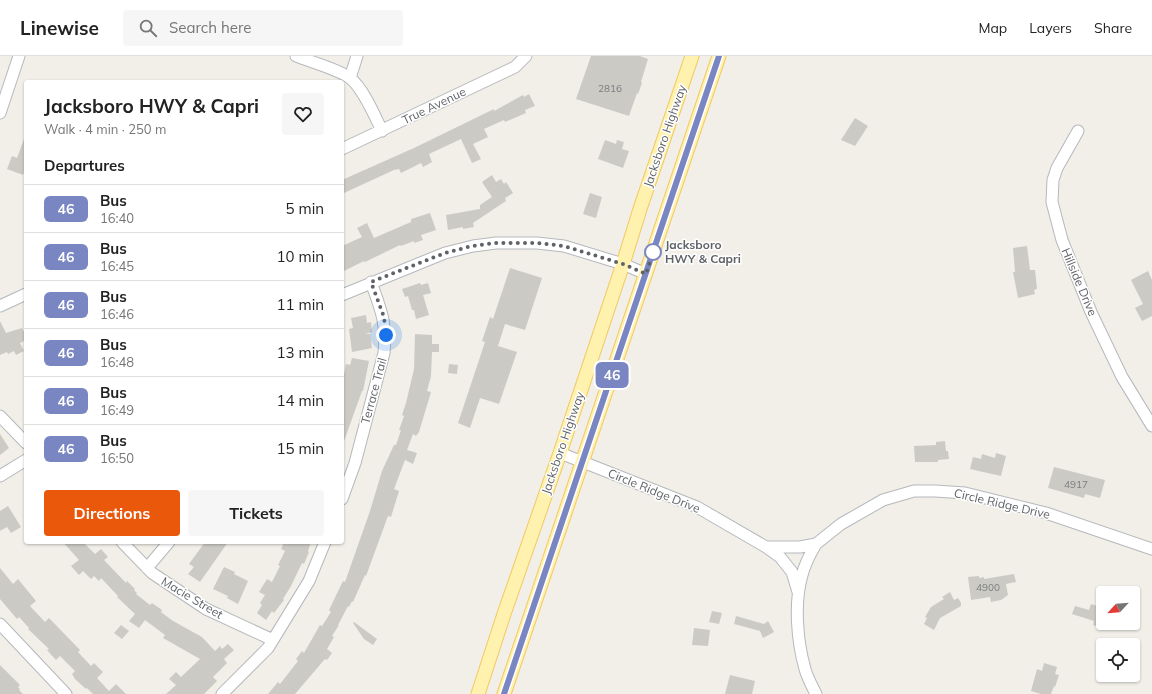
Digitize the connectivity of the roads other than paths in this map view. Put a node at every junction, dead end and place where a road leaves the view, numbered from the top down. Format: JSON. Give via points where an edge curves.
{"nodes":[{"id":1,"x":19,"y":56,"type":"edge"},
{"id":2,"x":296,"y":56,"type":"edge"},
{"id":3,"x":357,"y":56,"type":"edge"},
{"id":4,"x":692,"y":56,"type":"edge"},
{"id":5,"x":719,"y":56,"type":"edge"},
{"id":6,"x":525,"y":57,"type":"edge"},
{"id":7,"x":350,"y":78,"type":"junction"},
{"id":8,"x":0,"y":113,"type":"edge"},
{"id":9,"x":1078,"y":130,"type":"dead end"},
{"id":10,"x":382,"y":131,"type":"junction"},
{"id":11,"x":344,"y":148,"type":"edge"},
{"id":12,"x":623,"y":264,"type":"junction"},
{"id":13,"x":646,"y":274,"type":"junction"},
{"id":14,"x":371,"y":282,"type":"junction"},
{"id":15,"x":344,"y":294,"type":"edge"},
{"id":16,"x":24,"y":295,"type":"edge"},
{"id":17,"x":0,"y":306,"type":"edge"},
{"id":18,"x":0,"y":416,"type":"edge"},
{"id":19,"x":1152,"y":426,"type":"edge"},
{"id":20,"x":24,"y":441,"type":"edge"},
{"id":21,"x":560,"y":453,"type":"junction"},
{"id":22,"x":24,"y":461,"type":"edge"},
{"id":23,"x":582,"y":463,"type":"junction"},
{"id":24,"x":0,"y":476,"type":"edge"},
{"id":25,"x":344,"y":493,"type":"edge"},
{"id":26,"x":124,"y":544,"type":"edge"},
{"id":27,"x":167,"y":544,"type":"edge"},
{"id":28,"x":324,"y":544,"type":"edge"},
{"id":29,"x":816,"y":544,"type":"junction"},
{"id":30,"x":766,"y":547,"type":"junction"},
{"id":31,"x":1152,"y":549,"type":"edge"},
{"id":32,"x":147,"y":568,"type":"junction"},
{"id":33,"x":798,"y":592,"type":"junction"},
{"id":34,"x":0,"y":624,"type":"edge"},
{"id":35,"x":273,"y":640,"type":"junction"},
{"id":36,"x":66,"y":694,"type":"edge"},
{"id":37,"x":222,"y":694,"type":"edge"},
{"id":38,"x":478,"y":694,"type":"edge"},
{"id":39,"x":504,"y":694,"type":"edge"},
{"id":40,"x":816,"y":694,"type":"edge"}],
"edges":[{"from":1,"to":8,"type":"street"},
{"from":2,"to":7,"type":"street"},
{"from":3,"to":7,"type":"street"},
{"from":4,"to":12,"type":"main road","name":"Jacksboro Highway"},
{"from":5,"to":13,"type":"main road","name":"Jacksboro Highway"},
{"from":6,"to":10,"type":"street","name":"True Avenue","via":[[515,67]]},
{"from":7,"to":10,"type":"street","via":[[367,102]]},
{"from":9,"to":19,"type":"street","name":"Hillside Drive","via":[[1053,180],[1052,202],[1062,240],[1091,312],[1122,377]]},
{"from":10,"to":11,"type":"street","name":"True Avenue"},
{"from":12,"to":13,"type":"street"},
{"from":12,"to":14,"type":"street","via":[[564,246],[496,243],[445,253]]},
{"from":12,"to":21,"type":"main road","name":"Jacksboro Highway"},
{"from":13,"to":23,"type":"main road","name":"Jacksboro Highway"},
{"from":14,"to":15,"type":"street"},
{"from":14,"to":25,"type":"street","name":"Terrace Trail","via":[[384,317],[384,353]]},
{"from":16,"to":17,"type":"street"},
{"from":18,"to":20,"type":"street"},
{"from":21,"to":23,"type":"street","name":"Circle Ridge Drive"},
{"from":21,"to":38,"type":"main road","name":"Jacksboro Highway"},
{"from":22,"to":24,"type":"street"},
{"from":23,"to":30,"type":"street","name":"Circle Ridge Drive","via":[[696,507]]},
{"from":23,"to":39,"type":"main road","name":"Jacksboro Highway"},
{"from":26,"to":32,"type":"street","name":"Macie Street"},
{"from":27,"to":32,"type":"street"},
{"from":28,"to":35,"type":"street","via":[[308,580]]},
{"from":29,"to":30,"type":"street","name":"Circle Ridge Drive","via":[[783,548]]},
{"from":29,"to":31,"type":"street","name":"Circle Ridge Drive","via":[[841,524],[883,500],[914,491],[935,490],[965,493],[1046,513]]},
{"from":29,"to":33,"type":"street","via":[[807,559]]},
{"from":30,"to":33,"type":"street","name":"Circle Ridge Drive","via":[[780,556],[792,572]]},
{"from":32,"to":35,"type":"street","name":"Macie Street","via":[[206,609]]},
{"from":33,"to":40,"type":"street","via":[[798,630],[805,670]]},
{"from":34,"to":36,"type":"street"},
{"from":35,"to":37,"type":"street"}]}
